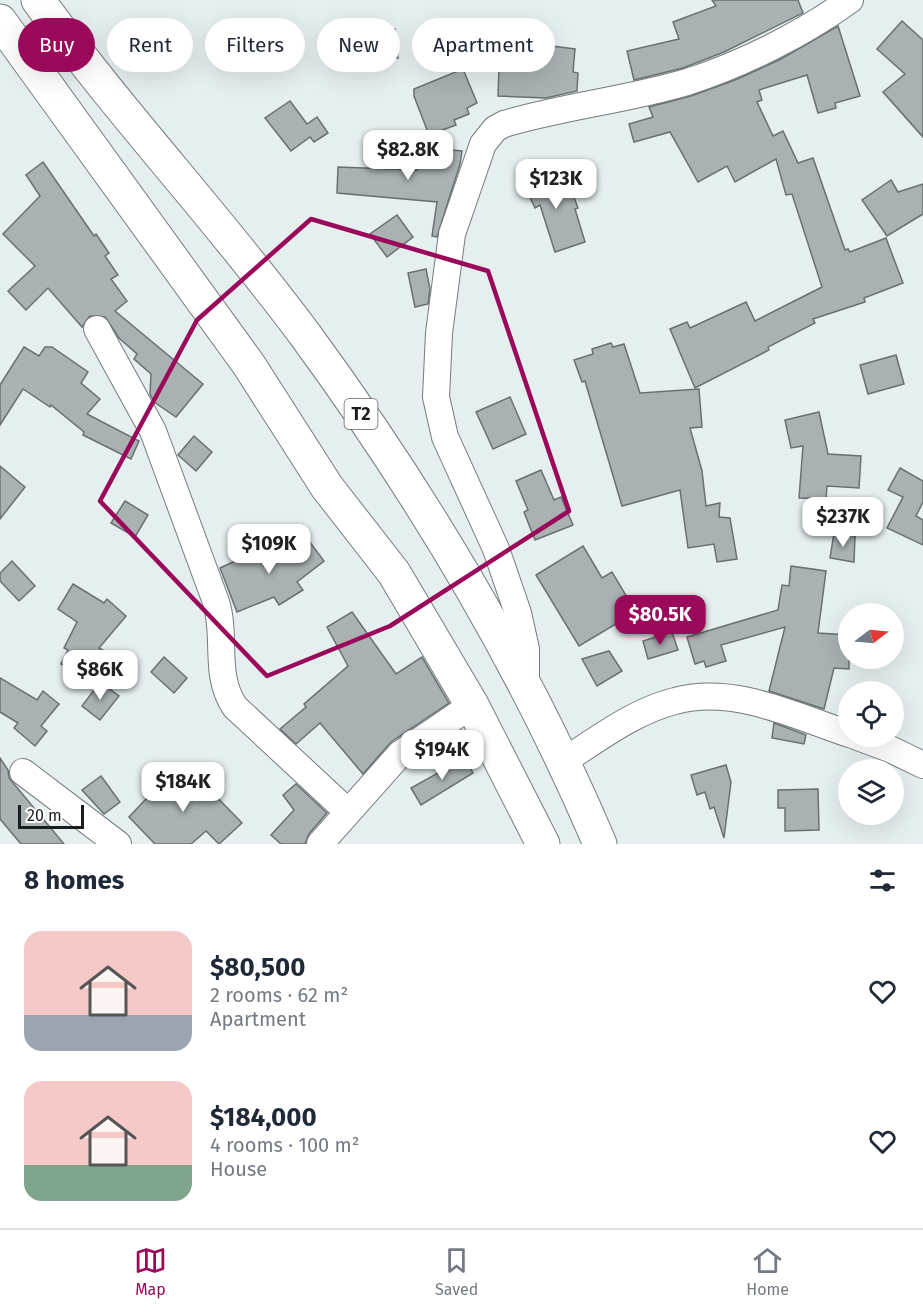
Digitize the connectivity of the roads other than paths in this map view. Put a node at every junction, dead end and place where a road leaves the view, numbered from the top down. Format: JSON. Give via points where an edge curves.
{"nodes":[{"id":1,"x":38,"y":0,"type":"edge"},
{"id":2,"x":850,"y":0,"type":"edge"},
{"id":3,"x":0,"y":21,"type":"edge"},
{"id":4,"x":97,"y":329,"type":"dead end"},
{"id":5,"x":526,"y":690,"type":"junction"},
{"id":6,"x":472,"y":705,"type":"junction"},
{"id":7,"x":838,"y":730,"type":"edge"},
{"id":8,"x":887,"y":747,"type":"edge"},
{"id":9,"x":562,"y":762,"type":"junction"},
{"id":10,"x":923,"y":765,"type":"edge"},
{"id":11,"x":23,"y":772,"type":"dead end"},
{"id":12,"x":348,"y":812,"type":"junction"},
{"id":13,"x":118,"y":844,"type":"edge"},
{"id":14,"x":320,"y":844,"type":"edge"},
{"id":15,"x":543,"y":844,"type":"edge"},
{"id":16,"x":600,"y":844,"type":"edge"}],
"edges":[{"from":1,"to":5,"type":"highway","number":"T2","via":[[305,335],[443,540]]},
{"from":2,"to":5,"type":"street","via":[[783,40],[714,71],[688,81],[504,124],[483,144],[452,234],[436,397],[445,437],[496,549],[518,613],[526,649]]},
{"from":3,"to":6,"type":"highway","via":[[249,364],[327,487],[394,573]]},
{"from":4,"to":12,"type":"street","via":[[153,431],[216,602],[222,678],[228,697]]},
{"from":5,"to":9,"type":"highway","number":"T2"},
{"from":6,"to":12,"type":"street","via":[[400,754]]},
{"from":6,"to":15,"type":"highway"},
{"from":7,"to":9,"type":"street","via":[[757,702],[720,697],[676,700],[627,720]]},
{"from":8,"to":10,"type":"street"},
{"from":9,"to":16,"type":"highway","number":"T2"},
{"from":11,"to":13,"type":"street"},
{"from":12,"to":14,"type":"street"}]}
